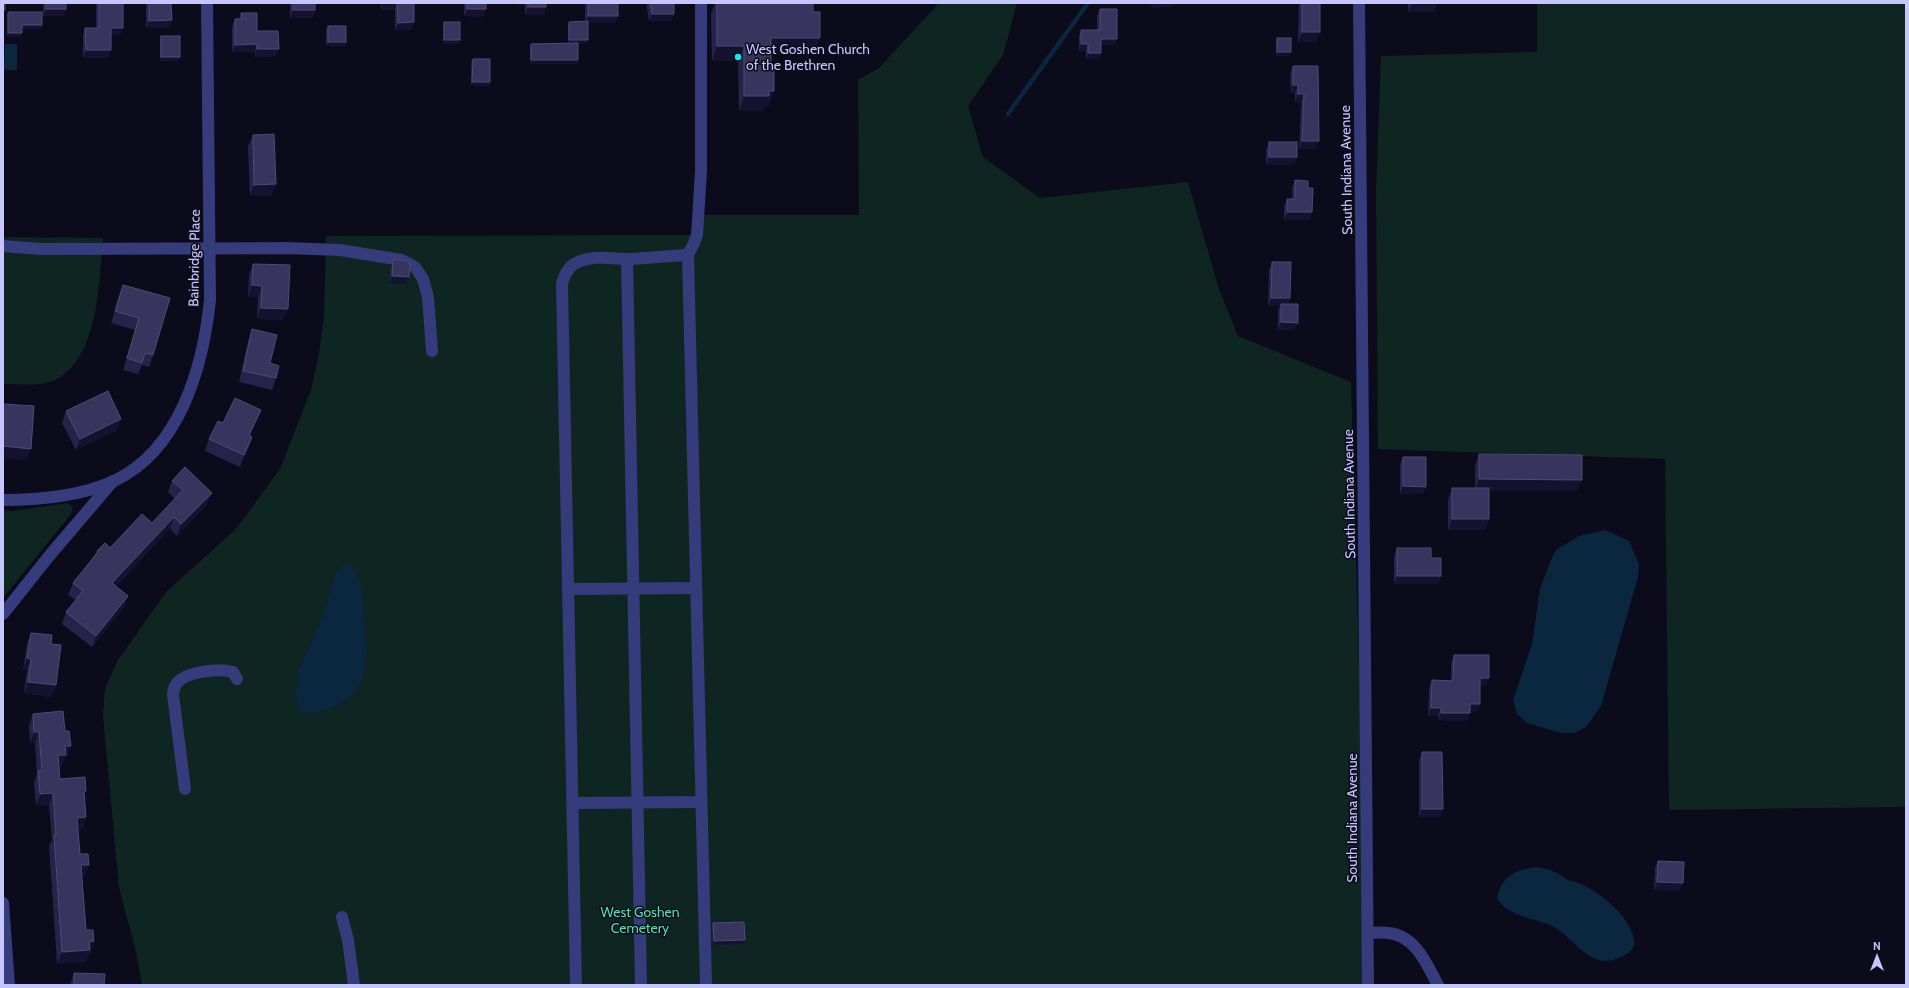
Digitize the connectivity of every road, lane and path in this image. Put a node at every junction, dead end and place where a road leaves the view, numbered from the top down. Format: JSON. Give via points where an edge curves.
{"nodes":[{"id":1,"x":207,"y":3,"type":"edge"},
{"id":2,"x":701,"y":3,"type":"edge"},
{"id":3,"x":1359,"y":3,"type":"edge"},
{"id":4,"x":3,"y":246,"type":"edge"},
{"id":5,"x":211,"y":248,"type":"junction"},
{"id":6,"x":688,"y":255,"type":"junction"},
{"id":7,"x":627,"y":259,"type":"junction"},
{"id":8,"x":432,"y":351,"type":"dead end"},
{"id":9,"x":114,"y":481,"type":"junction"},
{"id":10,"x":3,"y":500,"type":"edge"},
{"id":11,"x":696,"y":588,"type":"junction"},
{"id":12,"x":568,"y":589,"type":"junction"},
{"id":13,"x":633,"y":589,"type":"junction"},
{"id":14,"x":3,"y":614,"type":"edge"},
{"id":15,"x":237,"y":679,"type":"dead end"},
{"id":16,"x":185,"y":789,"type":"dead end"},
{"id":17,"x":638,"y":802,"type":"junction"},
{"id":18,"x":701,"y":802,"type":"junction"},
{"id":19,"x":572,"y":803,"type":"junction"},
{"id":20,"x":3,"y":903,"type":"edge"},
{"id":21,"x":342,"y":917,"type":"dead end"},
{"id":22,"x":1368,"y":933,"type":"junction"},
{"id":23,"x":9,"y":985,"type":"edge"},
{"id":24,"x":354,"y":985,"type":"edge"},
{"id":25,"x":576,"y":985,"type":"edge"},
{"id":26,"x":641,"y":985,"type":"edge"},
{"id":27,"x":706,"y":985,"type":"edge"},
{"id":28,"x":1368,"y":985,"type":"edge"},
{"id":29,"x":1438,"y":985,"type":"edge"}],
"edges":[{"from":1,"to":5,"type":"street","name":"Bainbridge Place"},
{"from":2,"to":6,"type":"street","via":[[701,171],[697,235]]},
{"from":3,"to":22,"type":"street","name":"South Indiana Avenue"},
{"from":4,"to":5,"type":"street","via":[[41,249]]},
{"from":5,"to":8,"type":"street","via":[[340,250],[402,260],[415,267],[423,279],[428,297]]},
{"from":5,"to":9,"type":"street","name":"Bainbridge Place","via":[[207,331],[188,394],[175,421],[156,448],[134,469]]},
{"from":6,"to":7,"type":"street"},
{"from":6,"to":11,"type":"street"},
{"from":7,"to":12,"type":"street","via":[[582,260],[566,272],[562,284]]},
{"from":7,"to":13,"type":"street"},
{"from":9,"to":10,"type":"street","name":"Bainbridge Place","via":[[84,491],[52,497]]},
{"from":9,"to":14,"type":"street","name":"Bainbridge Place"},
{"from":11,"to":13,"type":"street"},
{"from":11,"to":18,"type":"street"},
{"from":12,"to":13,"type":"street"},
{"from":12,"to":19,"type":"street"},
{"from":13,"to":17,"type":"street"},
{"from":15,"to":16,"type":"street","via":[[233,672],[224,669],[206,671],[183,679],[175,686],[173,695]]},
{"from":17,"to":18,"type":"street"},
{"from":17,"to":19,"type":"street"},
{"from":17,"to":26,"type":"street"},
{"from":18,"to":27,"type":"street"},
{"from":19,"to":25,"type":"street"},
{"from":20,"to":23,"type":"street"},
{"from":21,"to":24,"type":"street"},
{"from":22,"to":28,"type":"street","name":"South Indiana Avenue"},
{"from":22,"to":29,"type":"street","via":[[1390,933],[1407,940],[1420,953]]}]}
